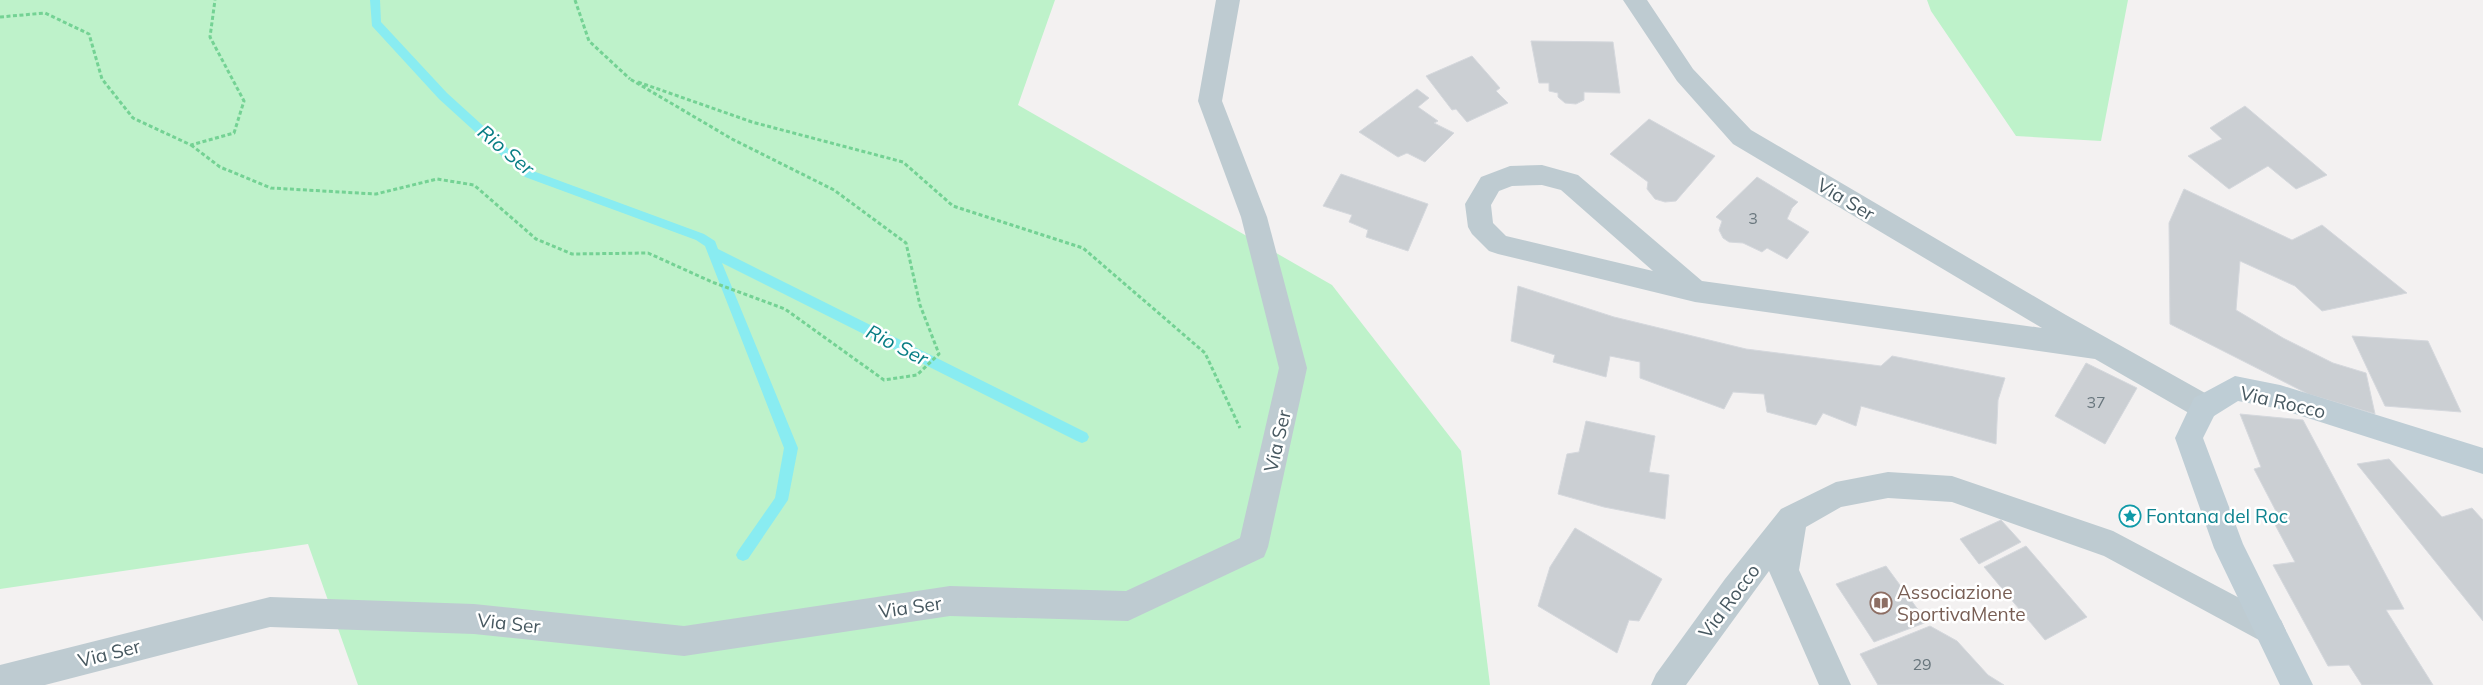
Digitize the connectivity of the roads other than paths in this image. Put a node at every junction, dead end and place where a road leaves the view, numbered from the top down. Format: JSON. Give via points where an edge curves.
{"nodes":[{"id":1,"x":1228,"y":0,"type":"edge"},
{"id":2,"x":1635,"y":0,"type":"edge"},
{"id":3,"x":1695,"y":291,"type":"junction"},
{"id":4,"x":2101,"y":348,"type":"junction"},
{"id":5,"x":2204,"y":407,"type":"junction"},
{"id":6,"x":2483,"y":460,"type":"edge"},
{"id":7,"x":1792,"y":518,"type":"junction"},
{"id":8,"x":2270,"y":631,"type":"junction"},
{"id":9,"x":0,"y":681,"type":"edge"},
{"id":10,"x":1667,"y":685,"type":"edge"},
{"id":11,"x":1835,"y":685,"type":"edge"},
{"id":12,"x":2297,"y":685,"type":"edge"}],
"edges":[{"from":1,"to":9,"type":"street","name":"Via Ser","via":[[1210,101],[1254,217],[1293,368],[1253,547],[1128,606],[950,602],[684,641],[474,619],[270,612]]},
{"from":2,"to":4,"type":"street","name":"Via Ser","via":[[1685,75],[1742,137]]},
{"from":3,"to":3,"type":"street","name":"Via Ser","via":[[1568,182],[1542,175],[1510,176],[1490,184],[1478,204],[1481,227],[1498,244]]},
{"from":3,"to":4,"type":"street","name":"Via Ser"},
{"from":4,"to":5,"type":"street","name":"Via Ser"},
{"from":5,"to":6,"type":"street","name":"Via Rocco","via":[[2235,388],[2280,398]]},
{"from":5,"to":8,"type":"street","via":[[2189,438],[2229,548]]},
{"from":7,"to":8,"type":"street","name":"Via Rocco","via":[[1836,495],[1888,484],[1952,489],[2113,544]]},
{"from":7,"to":10,"type":"street","name":"Via Rocco"},
{"from":7,"to":11,"type":"street","name":"Via Rocco","via":[[1784,570]]},
{"from":8,"to":12,"type":"street"}]}
